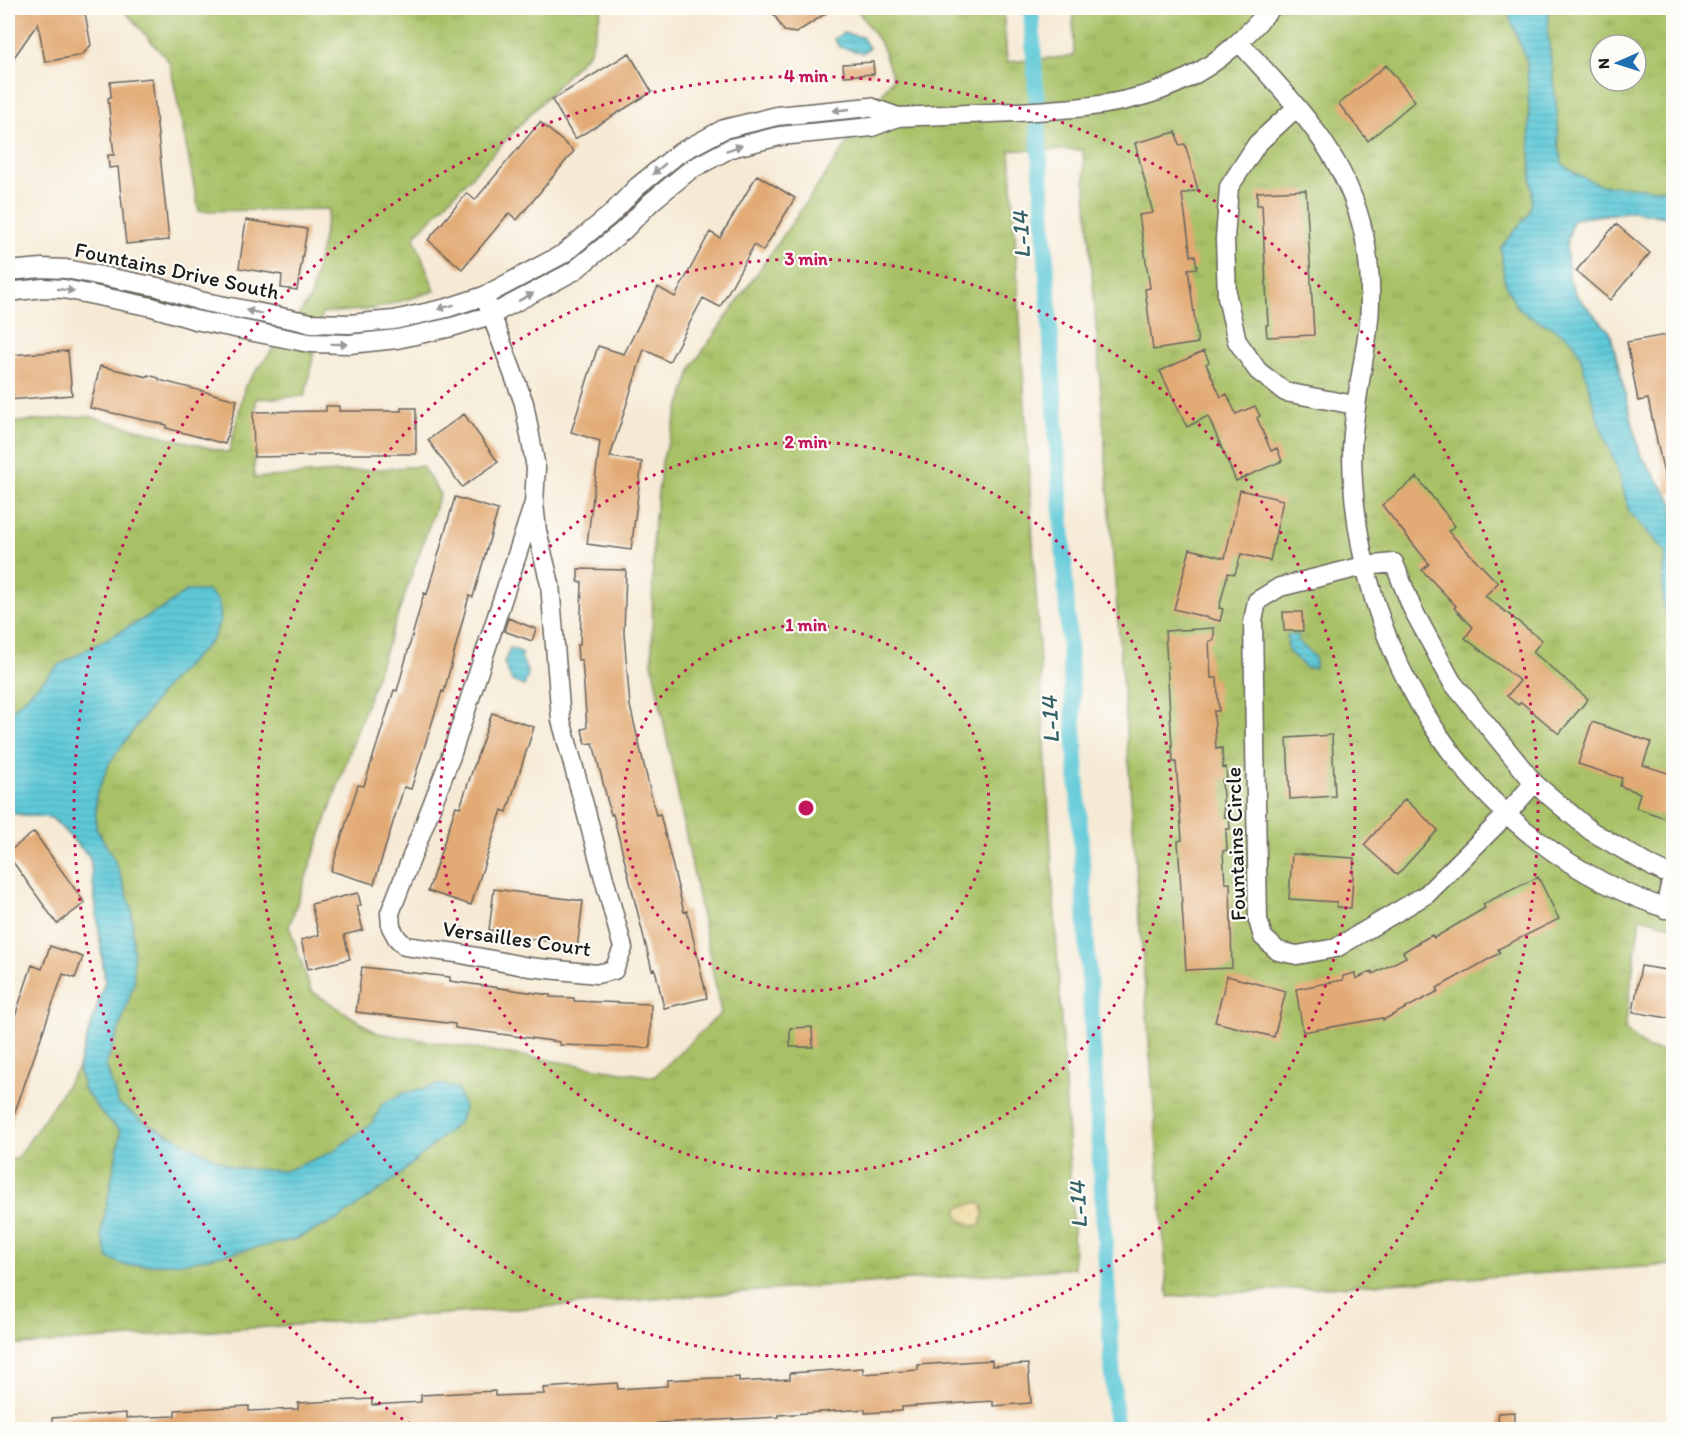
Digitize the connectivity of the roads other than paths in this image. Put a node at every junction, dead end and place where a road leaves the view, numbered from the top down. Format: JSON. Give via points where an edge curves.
{"nodes":[{"id":1,"x":1271,"y":8,"type":"edge"},
{"id":2,"x":1239,"y":42,"type":"junction"},
{"id":3,"x":1297,"y":107,"type":"junction"},
{"id":4,"x":897,"y":117,"type":"junction"},
{"id":5,"x":610,"y":215,"type":"junction"},
{"id":6,"x":624,"y":230,"type":"junction"},
{"id":7,"x":8,"y":271,"type":"edge"},
{"id":8,"x":8,"y":292,"type":"edge"},
{"id":9,"x":484,"y":296,"type":"junction"},
{"id":10,"x":490,"y":315,"type":"junction"},
{"id":11,"x":300,"y":321,"type":"junction"},
{"id":12,"x":298,"y":341,"type":"junction"},
{"id":13,"x":1355,"y":405,"type":"junction"},
{"id":14,"x":534,"y":503,"type":"junction"},
{"id":15,"x":1364,"y":566,"type":"junction"},
{"id":16,"x":1534,"y":783,"type":"junction"},
{"id":17,"x":1507,"y":814,"type":"junction"},
{"id":18,"x":1673,"y":877,"type":"edge"},
{"id":19,"x":1669,"y":910,"type":"edge"}],
"edges":[{"from":1,"to":2,"type":"street","name":"Fountains Drive South"},
{"from":2,"to":3,"type":"street"},
{"from":2,"to":4,"type":"street","name":"Fountains Drive South","via":[[1185,80],[1112,103],[1071,109]]},
{"from":3,"to":13,"type":"street","via":[[1341,170],[1364,236],[1370,307]]},
{"from":3,"to":13,"type":"street","via":[[1257,144],[1229,187],[1225,240],[1227,297],[1237,340],[1258,371],[1285,392]]},
{"from":4,"to":5,"type":"street","name":"Fountains Drive South","one_way":true,"via":[[870,107],[777,116],[724,129],[679,153]]},
{"from":6,"to":4,"type":"street","name":"Fountains Drive South","one_way":true,"via":[[690,170],[731,148],[780,136],[872,127]]},
{"from":5,"to":6,"type":"street"},
{"from":5,"to":9,"type":"street","name":"Fountains Drive South","via":[[563,254]]},
{"from":10,"to":6,"type":"street","name":"Fountains Drive South","one_way":true,"via":[[574,271]]},
{"from":11,"to":7,"type":"street","name":"Fountains Drive South","one_way":true,"via":[[66,269]]},
{"from":8,"to":12,"type":"street","name":"Fountains Drive South","one_way":true,"via":[[64,289]]},
{"from":9,"to":10,"type":"street","name":"Versailles Court"},
{"from":9,"to":11,"type":"street","name":"Fountains Drive South","one_way":true,"via":[[394,320],[349,324]]},
{"from":12,"to":10,"type":"street","name":"Fountains Drive South","one_way":true,"via":[[350,344],[397,339]]},
{"from":10,"to":14,"type":"street","name":"Versailles Court","via":[[524,403],[536,468]]},
{"from":11,"to":12,"type":"street","name":"Fountains Drive South"},
{"from":13,"to":15,"type":"street","via":[[1353,478]]},
{"from":14,"to":14,"type":"street","name":"Versailles Court","via":[[454,746],[390,913],[391,927],[405,946],[597,974],[614,970],[623,948],[561,720],[551,593]]},
{"from":15,"to":16,"type":"street","via":[[1394,563],[1412,608],[1452,682]]},
{"from":15,"to":17,"type":"street","via":[[1377,611],[1407,683],[1458,762]]},
{"from":15,"to":17,"type":"street","name":"Fountains Circle","via":[[1280,587],[1257,601],[1253,621],[1258,920],[1263,937],[1278,951],[1297,955],[1336,948],[1427,894]]},
{"from":16,"to":17,"type":"street"},
{"from":16,"to":18,"type":"street","via":[[1592,831]]},
{"from":17,"to":19,"type":"street","via":[[1578,869],[1637,899]]},
{"from":18,"to":19,"type":"street"}]}
